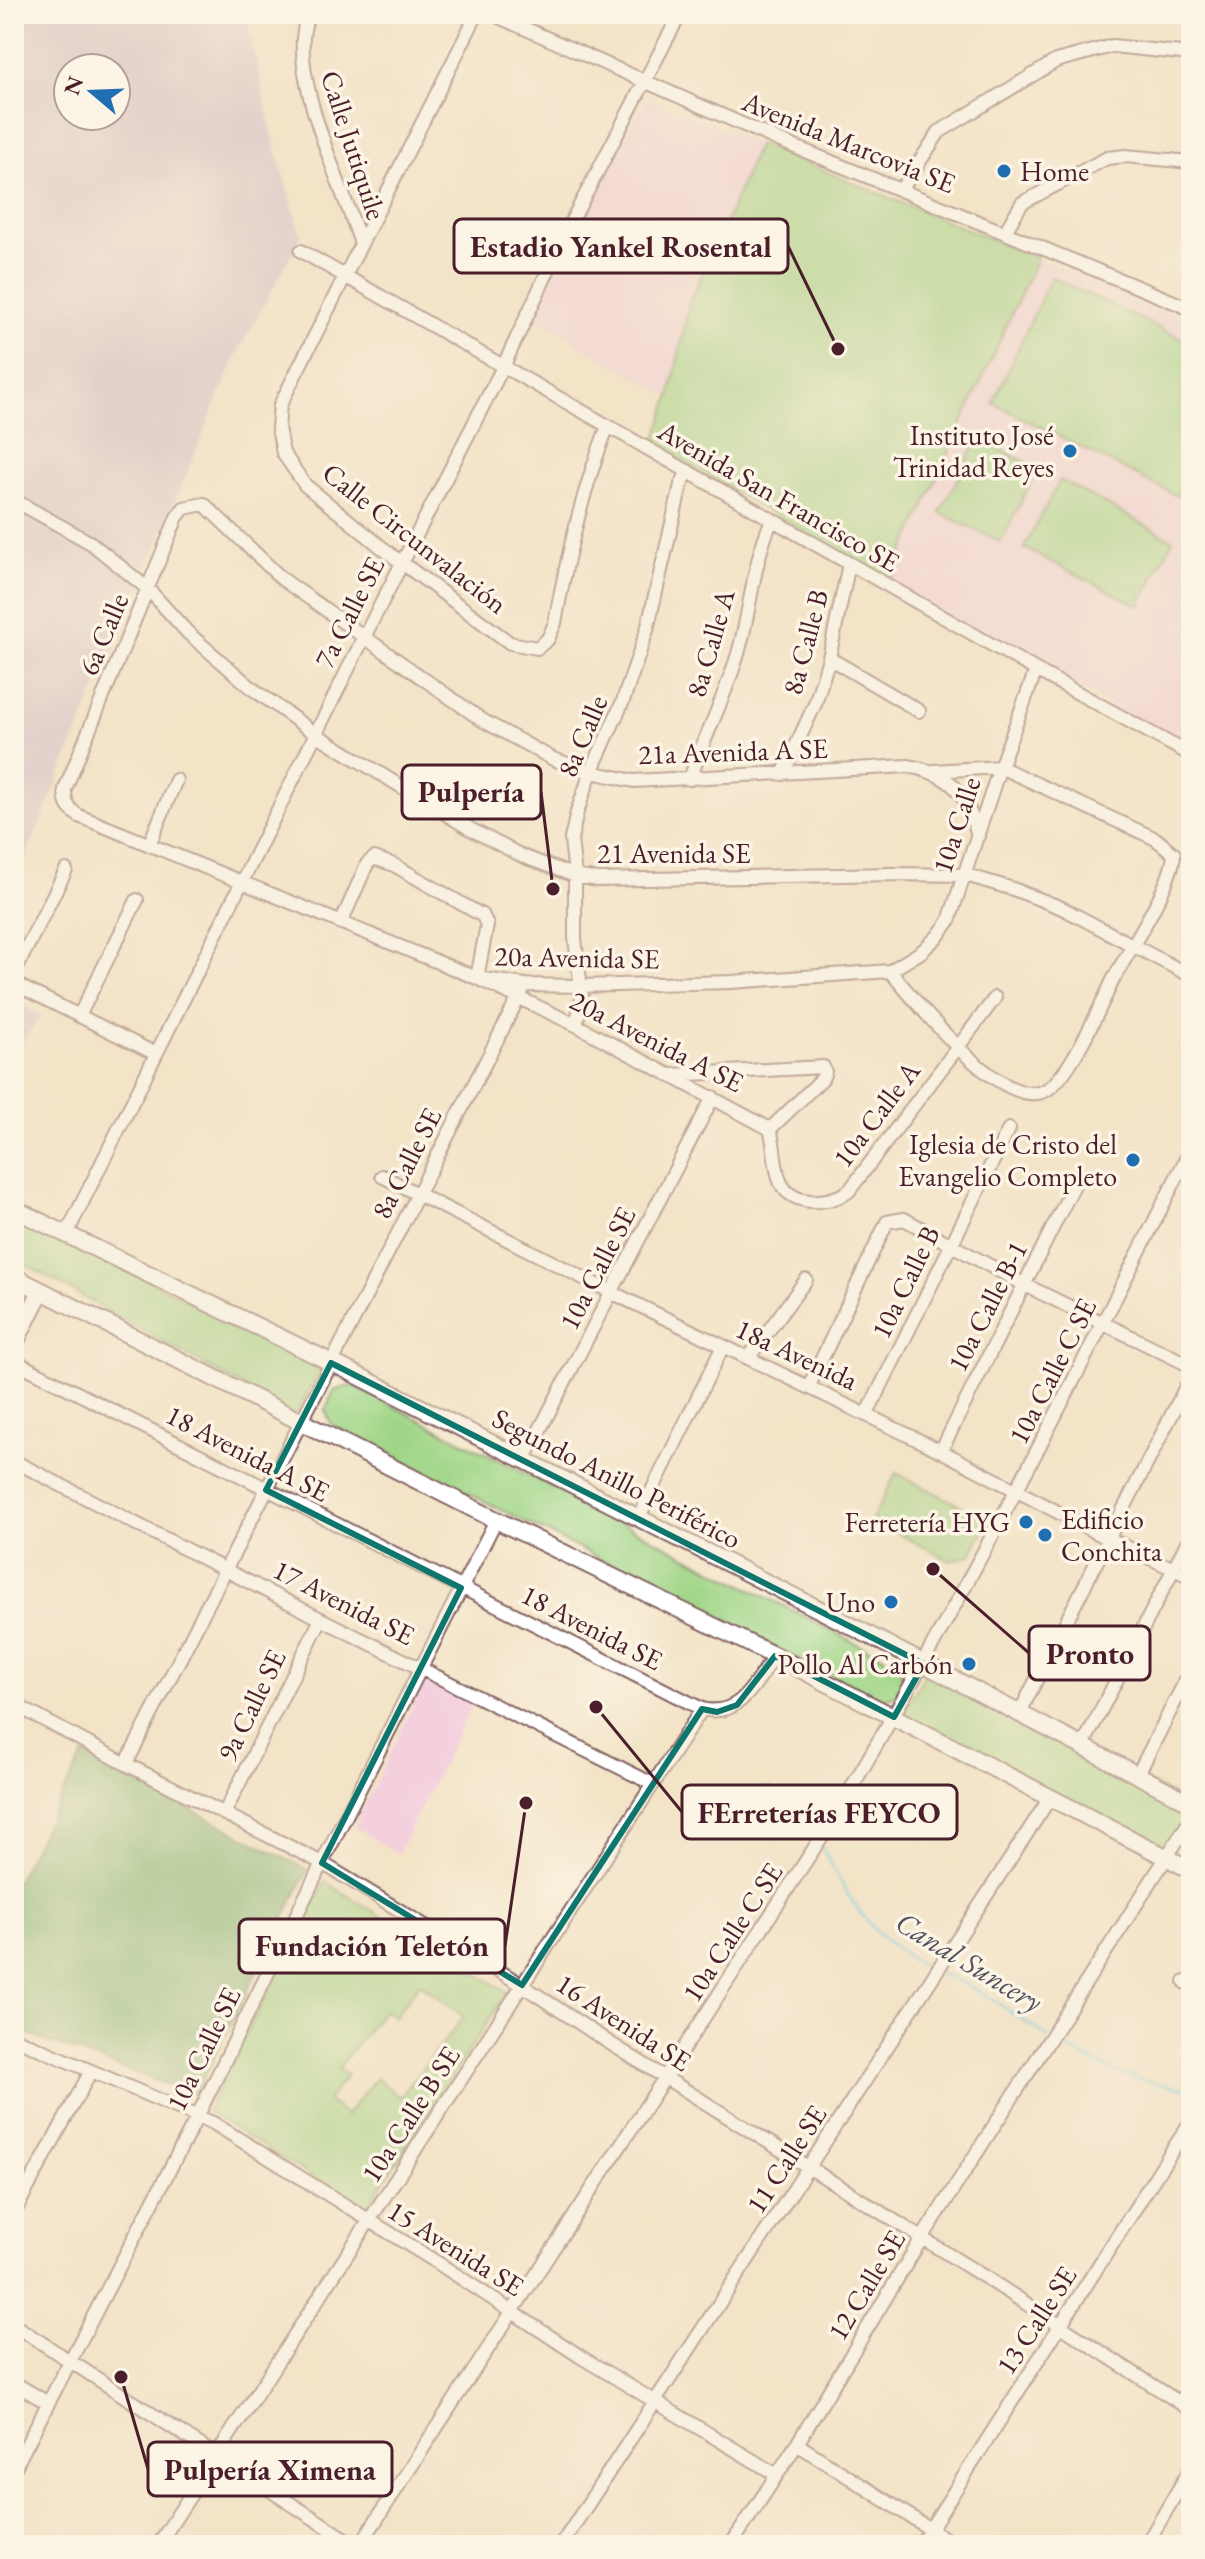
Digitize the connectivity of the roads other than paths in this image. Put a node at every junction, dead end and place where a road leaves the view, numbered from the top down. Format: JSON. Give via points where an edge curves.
{"nodes":[{"id":1,"x":309,"y":14,"type":"edge"},
{"id":2,"x":477,"y":14,"type":"edge"},
{"id":3,"x":492,"y":14,"type":"edge"},
{"id":4,"x":680,"y":14,"type":"edge"},
{"id":5,"x":1191,"y":54,"type":"edge"},
{"id":6,"x":644,"y":82,"type":"junction"},
{"id":7,"x":1191,"y":162,"type":"edge"},
{"id":8,"x":901,"y":190,"type":"junction"},
{"id":9,"x":1005,"y":232,"type":"junction"},
{"id":10,"x":361,"y":244,"type":"junction"},
{"id":11,"x":301,"y":251,"type":"dead end"},
{"id":12,"x":345,"y":275,"type":"junction"},
{"id":13,"x":1191,"y":309,"type":"edge"},
{"id":14,"x":504,"y":365,"type":"junction"},
{"id":15,"x":608,"y":426,"type":"junction"},
{"id":16,"x":688,"y":471,"type":"junction"},
{"id":17,"x":14,"y":500,"type":"edge"},
{"id":18,"x":204,"y":504,"type":"joint"},
{"id":19,"x":772,"y":520,"type":"junction"},
{"id":20,"x":403,"y":563,"type":"junction"},
{"id":21,"x":849,"y":564,"type":"junction"},
{"id":22,"x":148,"y":589,"type":"junction"},
{"id":23,"x":364,"y":637,"type":"junction"},
{"id":24,"x":829,"y":658,"type":"junction"},
{"id":25,"x":1036,"y":670,"type":"junction"},
{"id":26,"x":919,"y":711,"type":"dead end"},
{"id":27,"x":317,"y":735,"type":"junction"},
{"id":28,"x":1191,"y":755,"type":"edge"},
{"id":29,"x":1000,"y":767,"type":"junction"},
{"id":30,"x":933,"y":771,"type":"junction"},
{"id":31,"x":591,"y":772,"type":"junction"},
{"id":32,"x":783,"y":774,"type":"junction"},
{"id":33,"x":690,"y":779,"type":"junction"},
{"id":34,"x":176,"y":780,"type":"dead end"},
{"id":35,"x":65,"y":801,"type":"joint"},
{"id":36,"x":978,"y":836,"type":"junction"},
{"id":37,"x":149,"y":845,"type":"junction"},
{"id":38,"x":66,"y":870,"type":"dead end"},
{"id":39,"x":966,"y":875,"type":"junction"},
{"id":40,"x":575,"y":876,"type":"junction"},
{"id":41,"x":241,"y":883,"type":"junction"},
{"id":42,"x":137,"y":900,"type":"dead end"},
{"id":43,"x":341,"y":923,"type":"junction"},
{"id":44,"x":1132,"y":944,"type":"junction"},
{"id":45,"x":890,"y":971,"type":"junction"},
{"id":46,"x":1191,"y":976,"type":"edge"},
{"id":47,"x":477,"y":978,"type":"junction"},
{"id":48,"x":14,"y":980,"type":"edge"},
{"id":49,"x":525,"y":985,"type":"junction"},
{"id":50,"x":580,"y":986,"type":"junction"},
{"id":51,"x":518,"y":997,"type":"junction"},
{"id":52,"x":995,"y":998,"type":"dead end"},
{"id":53,"x":79,"y":1016,"type":"junction"},
{"id":54,"x":576,"y":1025,"type":"junction"},
{"id":55,"x":956,"y":1048,"type":"junction"},
{"id":56,"x":156,"y":1054,"type":"junction"},
{"id":57,"x":669,"y":1075,"type":"junction"},
{"id":58,"x":713,"y":1097,"type":"junction"},
{"id":59,"x":770,"y":1129,"type":"junction"},
{"id":60,"x":1009,"y":1129,"type":"dead end"},
{"id":61,"x":1191,"y":1149,"type":"edge"},
{"id":62,"x":382,"y":1176,"type":"dead end"},
{"id":63,"x":1075,"y":1183,"type":"dead end"},
{"id":64,"x":417,"y":1194,"type":"junction"},
{"id":65,"x":14,"y":1209,"type":"edge"},
{"id":66,"x":66,"y":1235,"type":"junction"},
{"id":67,"x":950,"y":1243,"type":"junction"},
{"id":68,"x":14,"y":1277,"type":"edge"},
{"id":69,"x":806,"y":1280,"type":"dead end"},
{"id":70,"x":1025,"y":1285,"type":"junction"},
{"id":71,"x":41,"y":1291,"type":"junction"},
{"id":72,"x":611,"y":1292,"type":"junction"},
{"id":73,"x":1103,"y":1323,"type":"junction"},
{"id":74,"x":14,"y":1345,"type":"edge"},
{"id":75,"x":723,"y":1346,"type":"junction"},
{"id":76,"x":749,"y":1357,"type":"junction"},
{"id":77,"x":14,"y":1361,"type":"edge"},
{"id":78,"x":331,"y":1363,"type":"junction"},
{"id":79,"x":1191,"y":1366,"type":"edge"},
{"id":80,"x":1191,"y":1377,"type":"edge"},
{"id":81,"x":809,"y":1386,"type":"junction"},
{"id":82,"x":867,"y":1414,"type":"junction"},
{"id":83,"x":302,"y":1420,"type":"junction"},
{"id":84,"x":941,"y":1451,"type":"junction"},
{"id":85,"x":524,"y":1460,"type":"junction"},
{"id":86,"x":14,"y":1461,"type":"edge"},
{"id":87,"x":266,"y":1490,"type":"junction"},
{"id":88,"x":1018,"y":1491,"type":"junction"},
{"id":89,"x":638,"y":1519,"type":"junction"},
{"id":90,"x":496,"y":1520,"type":"junction"},
{"id":91,"x":1191,"y":1535,"type":"edge"},
{"id":92,"x":1109,"y":1539,"type":"junction"},
{"id":93,"x":1174,"y":1568,"type":"junction"},
{"id":94,"x":226,"y":1569,"type":"junction"},
{"id":95,"x":1191,"y":1577,"type":"edge"},
{"id":96,"x":461,"y":1588,"type":"junction"},
{"id":97,"x":321,"y":1619,"type":"junction"},
{"id":98,"x":775,"y":1656,"type":"junction"},
{"id":99,"x":924,"y":1664,"type":"junction"},
{"id":100,"x":421,"y":1669,"type":"junction"},
{"id":101,"x":1191,"y":1670,"type":"edge"},
{"id":102,"x":14,"y":1704,"type":"edge"},
{"id":103,"x":702,"y":1709,"type":"junction"},
{"id":104,"x":1019,"y":1714,"type":"junction"},
{"id":105,"x":894,"y":1717,"type":"junction"},
{"id":106,"x":1082,"y":1747,"type":"junction"},
{"id":107,"x":126,"y":1764,"type":"junction"},
{"id":108,"x":1137,"y":1776,"type":"junction"},
{"id":109,"x":653,"y":1784,"type":"junction"},
{"id":110,"x":1050,"y":1798,"type":"junction"},
{"id":111,"x":1191,"y":1803,"type":"edge"},
{"id":112,"x":224,"y":1814,"type":"junction"},
{"id":113,"x":1191,"y":1819,"type":"edge"},
{"id":114,"x":1168,"y":1858,"type":"junction"},
{"id":115,"x":322,"y":1863,"type":"junction"},
{"id":116,"x":1191,"y":1870,"type":"edge"},
{"id":117,"x":522,"y":1985,"type":"junction"},
{"id":118,"x":14,"y":2038,"type":"edge"},
{"id":119,"x":91,"y":2071,"type":"junction"},
{"id":120,"x":665,"y":2078,"type":"junction"},
{"id":121,"x":198,"y":2115,"type":"junction"},
{"id":122,"x":1191,"y":2121,"type":"edge"},
{"id":123,"x":810,"y":2167,"type":"junction"},
{"id":124,"x":14,"y":2213,"type":"edge"},
{"id":125,"x":369,"y":2221,"type":"junction"},
{"id":126,"x":922,"y":2238,"type":"junction"},
{"id":127,"x":514,"y":2312,"type":"junction"},
{"id":128,"x":14,"y":2325,"type":"edge"},
{"id":129,"x":1061,"y":2326,"type":"junction"},
{"id":130,"x":72,"y":2362,"type":"junction"},
{"id":131,"x":14,"y":2383,"type":"edge"},
{"id":132,"x":655,"y":2401,"type":"junction"},
{"id":133,"x":48,"y":2403,"type":"junction"},
{"id":134,"x":1191,"y":2410,"type":"edge"},
{"id":135,"x":797,"y":2444,"type":"junction"},
{"id":136,"x":215,"y":2457,"type":"junction"},
{"id":137,"x":1191,"y":2468,"type":"edge"},
{"id":138,"x":14,"y":2469,"type":"edge"},
{"id":139,"x":777,"y":2475,"type":"junction"},
{"id":140,"x":930,"y":2529,"type":"junction"},
{"id":141,"x":158,"y":2545,"type":"edge"},
{"id":142,"x":357,"y":2545,"type":"edge"},
{"id":143,"x":561,"y":2545,"type":"edge"},
{"id":144,"x":731,"y":2545,"type":"edge"},
{"id":145,"x":920,"y":2545,"type":"edge"},
{"id":146,"x":955,"y":2545,"type":"edge"},
{"id":147,"x":1146,"y":2545,"type":"edge"}],
"edges":[{"from":1,"to":10,"type":"street","name":"Calle Jutiquile","via":[[301,57],[313,109]]},
{"from":2,"to":10,"type":"street","name":"Calle Circunvalación"},
{"from":3,"to":6,"type":"street","name":"Avenida Marcovia SE"},
{"from":4,"to":6,"type":"street","name":"7a Calle SE"},
{"from":5,"to":8,"type":"street","via":[[1112,46],[1056,61],[939,132]]},
{"from":6,"to":8,"type":"street","name":"Avenida Marcovia SE"},
{"from":6,"to":14,"type":"street","name":"7a Calle SE"},
{"from":7,"to":9,"type":"street","via":[[1107,158],[1022,203]]},
{"from":8,"to":9,"type":"street","name":"Avenida Marcovia SE"},
{"from":9,"to":13,"type":"street","name":"Avenida Marcovia SE"},
{"from":10,"to":12,"type":"street","name":"Calle Circunvalación"},
{"from":11,"to":12,"type":"street","name":"Avenida San Francisco SE"},
{"from":12,"to":14,"type":"street","name":"Avenida San Francisco SE"},
{"from":12,"to":20,"type":"street","name":"Calle Circunvalación","via":[[280,405],[283,453],[305,485]]},
{"from":14,"to":15,"type":"street","name":"Avenida San Francisco SE"},
{"from":14,"to":20,"type":"street","name":"7a Calle SE"},
{"from":15,"to":16,"type":"street","name":"Avenida San Francisco SE"},
{"from":15,"to":20,"type":"street","name":"Calle Circunvalación","via":[[555,623],[537,648],[510,643]]},
{"from":16,"to":19,"type":"street","name":"Avenida San Francisco SE"},
{"from":16,"to":31,"type":"street","name":"8a Calle","via":[[647,630]]},
{"from":17,"to":22,"type":"street","name":"21 Avenida SE","via":[[91,543]]},
{"from":18,"to":22,"type":"street","name":"6a Calle","via":[[184,508],[177,517]]},
{"from":18,"to":23,"type":"street","name":"21a Avenida A SE","via":[[282,579]]},
{"from":19,"to":21,"type":"street","name":"Avenida San Francisco SE"},
{"from":19,"to":33,"type":"street","name":"8a Calle A","via":[[737,656]]},
{"from":20,"to":23,"type":"street","name":"7a Calle SE"},
{"from":21,"to":24,"type":"street","name":"8a Calle B"},
{"from":21,"to":25,"type":"street","name":"Avenida San Francisco SE"},
{"from":22,"to":27,"type":"street","name":"21 Avenida SE","via":[[188,633]]},
{"from":22,"to":35,"type":"street","name":"6a Calle","via":[[69,777]]},
{"from":23,"to":27,"type":"street","name":"7a Calle SE"},
{"from":23,"to":31,"type":"street","name":"21a Avenida A SE","via":[[482,720],[553,759]]},
{"from":24,"to":26,"type":"street"},
{"from":24,"to":32,"type":"street","name":"8a Calle B"},
{"from":25,"to":28,"type":"street","name":"Avenida San Francisco SE"},
{"from":25,"to":29,"type":"street","name":"10a Calle"},
{"from":27,"to":40,"type":"street","name":"21 Avenida SE","via":[[472,830]]},
{"from":27,"to":41,"type":"street","name":"7a Calle SE"},
{"from":29,"to":30,"type":"street"},
{"from":29,"to":36,"type":"street","name":"10a Calle"},
{"from":29,"to":44,"type":"street","via":[[1156,839],[1174,854],[1169,880]]},
{"from":30,"to":32,"type":"street","name":"21a Avenida A SE","via":[[908,766]]},
{"from":30,"to":36,"type":"street","via":[[964,800]]},
{"from":31,"to":33,"type":"street","name":"21a Avenida A SE","via":[[634,781]]},
{"from":31,"to":40,"type":"street","name":"8a Calle","via":[[571,839]]},
{"from":32,"to":33,"type":"street","name":"21a Avenida A SE"},
{"from":34,"to":37,"type":"street"},
{"from":35,"to":37,"type":"street","name":"20a Avenida SE","via":[[79,816]]},
{"from":36,"to":39,"type":"street","name":"10a Calle"},
{"from":37,"to":41,"type":"street","name":"20a Avenida SE"},
{"from":38,"to":48,"type":"street"},
{"from":39,"to":40,"type":"street","name":"21 Avenida SE","via":[[598,880]]},
{"from":39,"to":44,"type":"street","name":"21 Avenida SE","via":[[1062,908]]},
{"from":39,"to":45,"type":"street","name":"10a Calle","via":[[938,936]]},
{"from":40,"to":50,"type":"street","name":"8a Calle"},
{"from":41,"to":43,"type":"street","name":"20a Avenida SE"},
{"from":41,"to":56,"type":"street","name":"7a Calle SE"},
{"from":42,"to":53,"type":"street"},
{"from":43,"to":47,"type":"street","name":"20a Avenida SE"},
{"from":43,"to":47,"type":"street","via":[[367,864],[383,859],[483,916],[487,925]]},
{"from":44,"to":46,"type":"street","name":"21 Avenida SE"},
{"from":44,"to":55,"type":"street","via":[[1059,1080],[1046,1091],[1013,1090]]},
{"from":45,"to":50,"type":"street","name":"20a Avenida SE"},
{"from":45,"to":55,"type":"street"},
{"from":47,"to":49,"type":"street","name":"20a Avenida SE"},
{"from":47,"to":51,"type":"street","name":"20a Avenida A SE"},
{"from":48,"to":53,"type":"street"},
{"from":49,"to":50,"type":"street","name":"20a Avenida SE"},
{"from":49,"to":51,"type":"street","name":"8a Calle SE"},
{"from":50,"to":54,"type":"street","name":"8a Calle"},
{"from":51,"to":54,"type":"street","name":"20a Avenida A SE"},
{"from":51,"to":64,"type":"street","name":"8a Calle SE"},
{"from":52,"to":55,"type":"street","name":"10a Calle A"},
{"from":53,"to":56,"type":"street"},
{"from":54,"to":57,"type":"street","name":"20a Avenida A SE"},
{"from":55,"to":59,"type":"street","name":"10a Calle A","via":[[857,1181],[837,1199],[820,1202],[791,1194],[780,1182]]},
{"from":56,"to":66,"type":"street","name":"7a Calle SE"},
{"from":57,"to":58,"type":"street","name":"20a Avenida A SE"},
{"from":57,"to":59,"type":"street","via":[[825,1069],[822,1079]]},
{"from":58,"to":59,"type":"street","name":"20a Avenida A SE"},
{"from":58,"to":72,"type":"street","name":"10a Calle SE"},
{"from":60,"to":67,"type":"street","name":"10a Calle B"},
{"from":61,"to":73,"type":"street","name":"10a Calle C SE"},
{"from":62,"to":64,"type":"street","name":"18a Avenida"},
{"from":63,"to":70,"type":"street","name":"10a Calle B-1"},
{"from":64,"to":72,"type":"street","name":"18a Avenida"},
{"from":64,"to":78,"type":"street","name":"8a Calle SE"},
{"from":65,"to":66,"type":"main road","name":"Segundo Anillo Periférico"},
{"from":66,"to":78,"type":"main road","name":"Segundo Anillo Periférico"},
{"from":67,"to":70,"type":"street"},
{"from":67,"to":81,"type":"street","via":[[904,1219],[887,1222]]},
{"from":67,"to":82,"type":"street","name":"10a Calle B"},
{"from":68,"to":71,"type":"main road"},
{"from":69,"to":76,"type":"street"},
{"from":70,"to":73,"type":"street"},
{"from":70,"to":84,"type":"street","name":"10a Calle B-1"},
{"from":71,"to":74,"type":"main road"},
{"from":71,"to":83,"type":"main road"},
{"from":72,"to":75,"type":"street","name":"18a Avenida"},
{"from":72,"to":85,"type":"street","name":"10a Calle SE"},
{"from":73,"to":79,"type":"street"},
{"from":73,"to":88,"type":"street","name":"10a Calle C SE"},
{"from":75,"to":76,"type":"street","name":"18a Avenida"},
{"from":75,"to":89,"type":"street"},
{"from":76,"to":81,"type":"street","name":"18a Avenida"},
{"from":77,"to":87,"type":"street","name":"18 Avenida A SE"},
{"from":78,"to":83,"type":"street","name":"8a Calle SE"},
{"from":78,"to":85,"type":"main road","name":"Segundo Anillo Periférico"},
{"from":80,"to":92,"type":"street"},
{"from":81,"to":82,"type":"street","name":"18a Avenida"},
{"from":82,"to":84,"type":"street","name":"18a Avenida"},
{"from":83,"to":87,"type":"street"},
{"from":83,"to":90,"type":"main road"},
{"from":84,"to":88,"type":"street","name":"18a Avenida"},
{"from":85,"to":89,"type":"main road","name":"Segundo Anillo Periférico"},
{"from":86,"to":94,"type":"street","name":"17 Avenida SE"},
{"from":87,"to":94,"type":"street"},
{"from":87,"to":96,"type":"street","name":"18 Avenida A SE"},
{"from":88,"to":92,"type":"street","name":"18a Avenida"},
{"from":88,"to":99,"type":"street","name":"10a Calle C SE"},
{"from":89,"to":99,"type":"main road","name":"Segundo Anillo Periférico"},
{"from":90,"to":96,"type":"street","name":"10a Calle SE"},
{"from":90,"to":98,"type":"main road"},
{"from":91,"to":93,"type":"street"},
{"from":92,"to":93,"type":"street","name":"18a Avenida"},
{"from":92,"to":104,"type":"street"},
{"from":93,"to":95,"type":"street","name":"18a Avenida"},
{"from":93,"to":106,"type":"street"},
{"from":94,"to":97,"type":"street","name":"17 Avenida SE"},
{"from":94,"to":107,"type":"street"},
{"from":96,"to":100,"type":"street","name":"10a Calle SE"},
{"from":96,"to":103,"type":"street","name":"18 Avenida SE"},
{"from":97,"to":100,"type":"street","name":"17 Avenida SE"},
{"from":97,"to":112,"type":"street","name":"9a Calle SE"},
{"from":98,"to":103,"type":"street","via":[[737,1705],[717,1712]]},
{"from":98,"to":105,"type":"main road"},
{"from":99,"to":104,"type":"main road","name":"Segundo Anillo Periférico"},
{"from":99,"to":105,"type":"street","name":"10a Calle C SE"},
{"from":100,"to":109,"type":"street","name":"17 Avenida SE"},
{"from":100,"to":115,"type":"street","name":"10a Calle SE"},
{"from":101,"to":108,"type":"street"},
{"from":102,"to":107,"type":"street","name":"16 Avenida SE"},
{"from":103,"to":109,"type":"street","name":"10a Calle B SE"},
{"from":104,"to":106,"type":"main road","name":"Segundo Anillo Periférico"},
{"from":105,"to":110,"type":"main road"},
{"from":105,"to":120,"type":"street","name":"10a Calle C SE"},
{"from":106,"to":108,"type":"main road","name":"Segundo Anillo Periférico"},
{"from":107,"to":112,"type":"street","name":"16 Avenida SE"},
{"from":108,"to":111,"type":"main road","name":"Segundo Anillo Periférico"},
{"from":109,"to":117,"type":"street","name":"10a Calle B SE"},
{"from":110,"to":114,"type":"main road"},
{"from":110,"to":123,"type":"street","name":"11 Calle SE"},
{"from":112,"to":115,"type":"street","name":"16 Avenida SE"},
{"from":113,"to":114,"type":"street"},
{"from":114,"to":116,"type":"main road"},
{"from":114,"to":126,"type":"street","name":"12 Calle SE"},
{"from":115,"to":117,"type":"street","name":"16 Avenida SE"},
{"from":115,"to":121,"type":"street","name":"10a Calle SE"},
{"from":117,"to":120,"type":"street","name":"16 Avenida SE"},
{"from":117,"to":125,"type":"street","name":"10a Calle B SE"},
{"from":118,"to":119,"type":"street","name":"15 Avenida SE"},
{"from":119,"to":121,"type":"street","name":"15 Avenida SE"},
{"from":119,"to":124,"type":"street"},
{"from":120,"to":123,"type":"street","name":"16 Avenida SE"},
{"from":120,"to":127,"type":"street","name":"10a Calle C SE"},
{"from":121,"to":125,"type":"street","name":"15 Avenida SE"},
{"from":121,"to":130,"type":"street","name":"10a Calle SE"},
{"from":122,"to":129,"type":"street","name":"13 Calle SE"},
{"from":123,"to":126,"type":"street","name":"16 Avenida SE"},
{"from":123,"to":132,"type":"street","name":"11 Calle SE"},
{"from":125,"to":127,"type":"street","name":"15 Avenida SE"},
{"from":125,"to":136,"type":"street","name":"10a Calle B SE"},
{"from":126,"to":129,"type":"street","name":"16 Avenida SE"},
{"from":126,"to":135,"type":"street","name":"12 Calle SE"},
{"from":127,"to":132,"type":"street","name":"15 Avenida SE"},
{"from":127,"to":142,"type":"street","name":"10a Calle C SE"},
{"from":128,"to":130,"type":"street"},
{"from":129,"to":134,"type":"street","name":"16 Avenida SE"},
{"from":129,"to":140,"type":"street","name":"13 Calle SE"},
{"from":130,"to":133,"type":"street","name":"10a Calle SE"},
{"from":130,"to":136,"type":"street"},
{"from":131,"to":133,"type":"street"},
{"from":132,"to":139,"type":"street","name":"15 Avenida SE"},
{"from":132,"to":143,"type":"street","name":"11 Calle SE"},
{"from":133,"to":138,"type":"street","name":"10a Calle SE"},
{"from":135,"to":139,"type":"street","name":"12 Calle SE"},
{"from":135,"to":140,"type":"street"},
{"from":136,"to":141,"type":"street","name":"10a Calle B SE"},
{"from":136,"to":142,"type":"street"},
{"from":137,"to":147,"type":"street"},
{"from":139,"to":144,"type":"street","name":"12 Calle SE"},
{"from":140,"to":145,"type":"street","name":"13 Calle SE"},
{"from":140,"to":146,"type":"street"}]}
